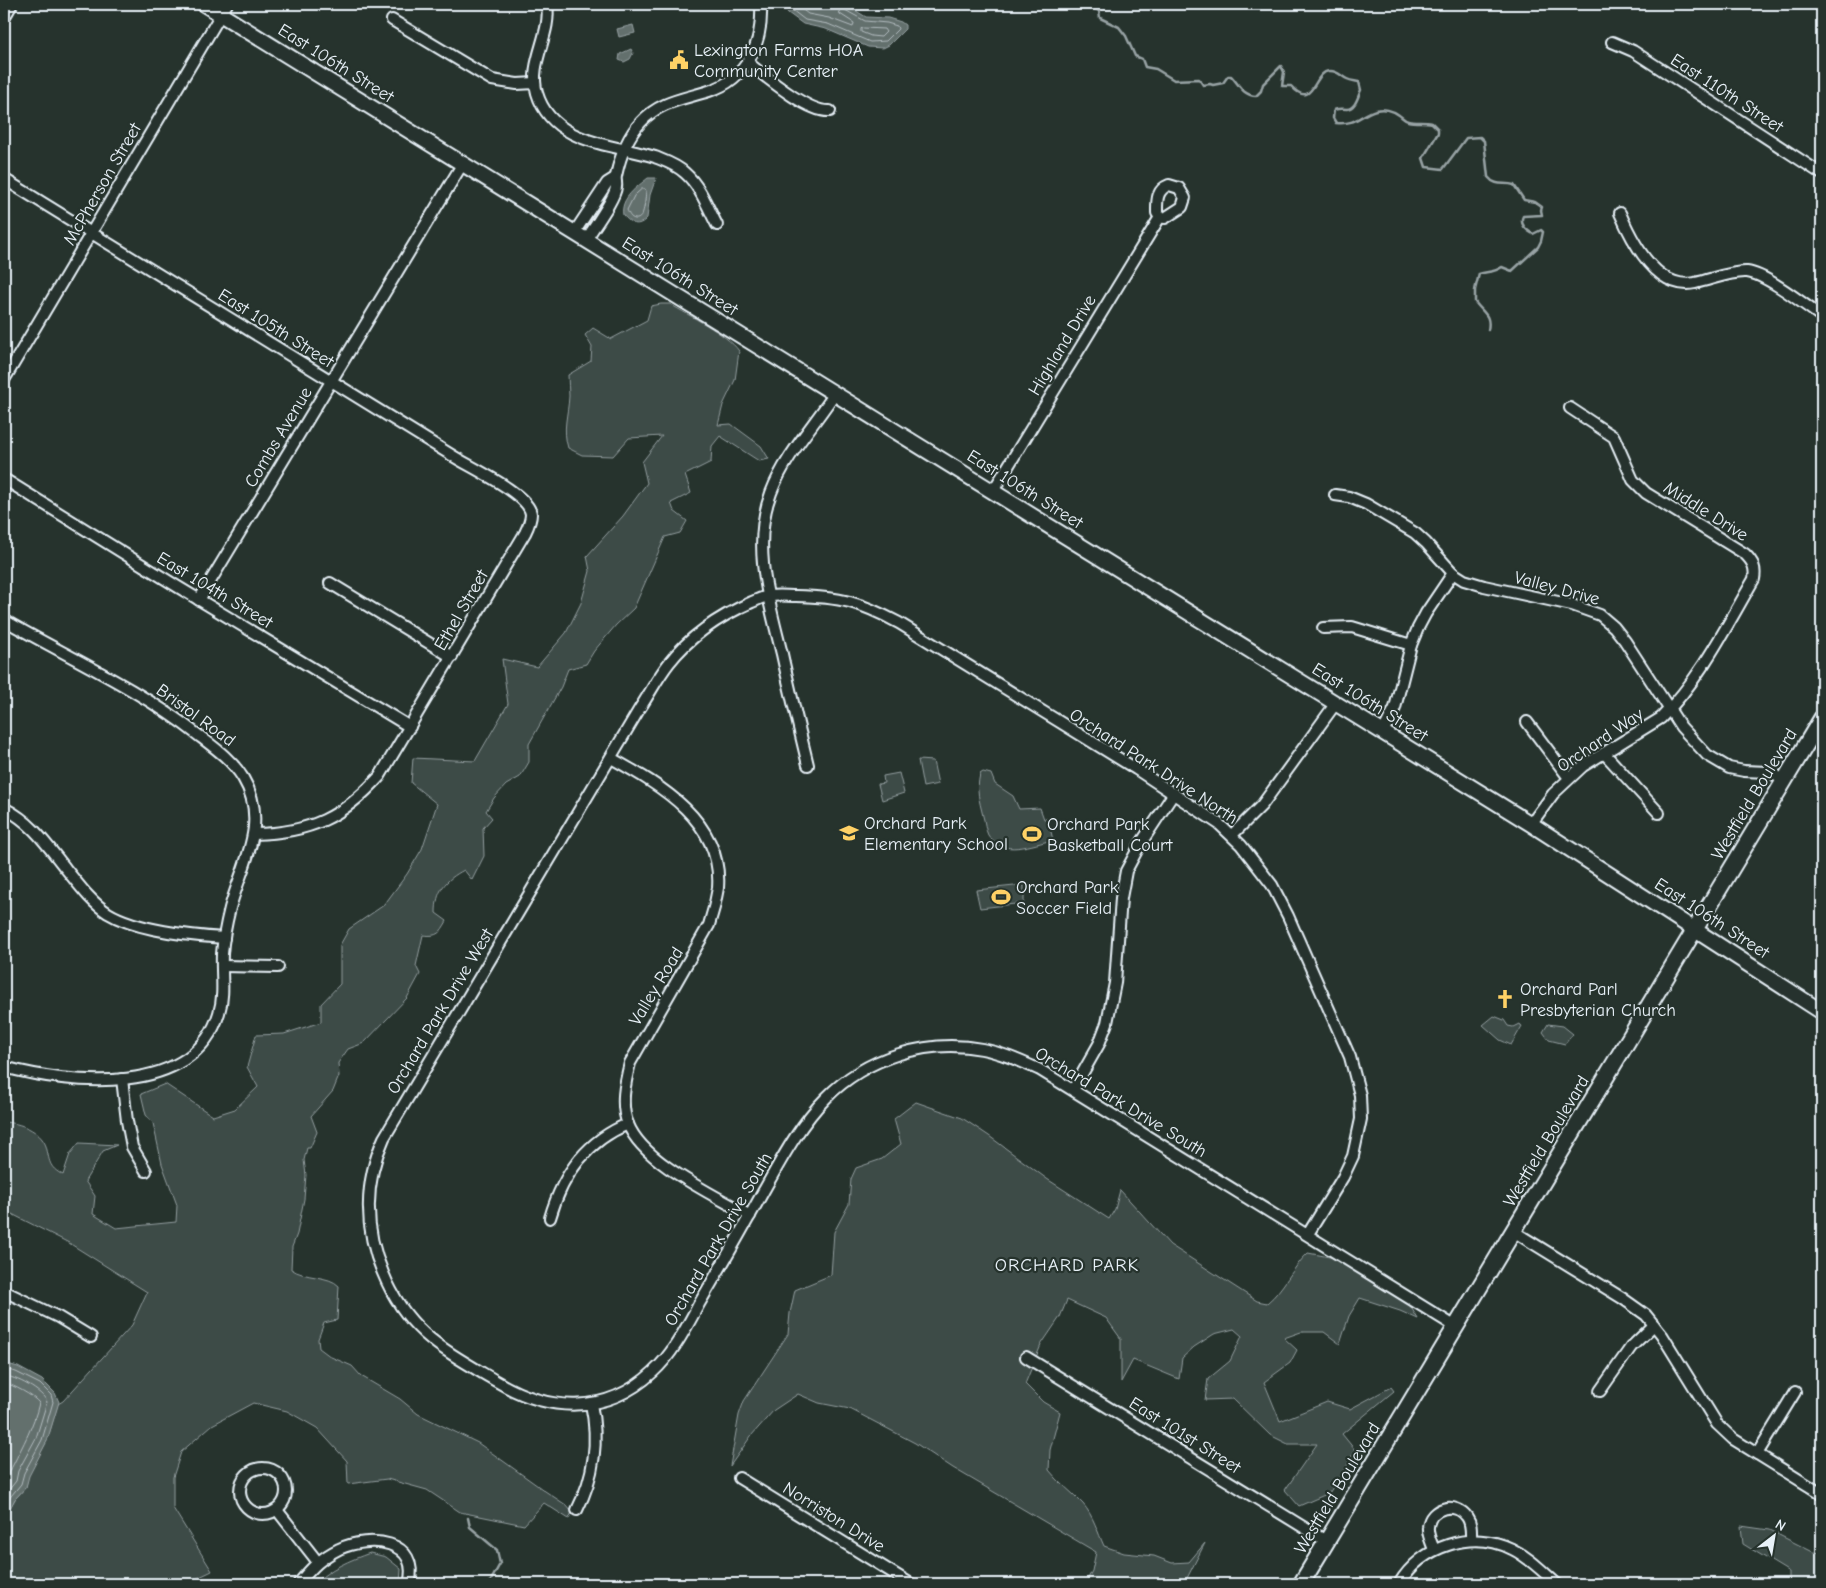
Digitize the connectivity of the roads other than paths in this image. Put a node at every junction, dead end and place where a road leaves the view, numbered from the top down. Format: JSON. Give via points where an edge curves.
{"nodes":[{"id":1,"x":12,"y":4,"type":"edge"},
{"id":2,"x":204,"y":4,"type":"edge"},
{"id":3,"x":547,"y":4,"type":"edge"},
{"id":4,"x":761,"y":4,"type":"edge"},
{"id":5,"x":224,"y":9,"type":"edge"},
{"id":6,"x":4,"y":18,"type":"edge"},
{"id":7,"x":392,"y":20,"type":"dead end"},
{"id":8,"x":1612,"y":42,"type":"dead end"},
{"id":9,"x":747,"y":62,"type":"junction"},
{"id":10,"x":535,"y":83,"type":"junction"},
{"id":11,"x":830,"y":111,"type":"dead end"},
{"id":12,"x":624,"y":149,"type":"junction"},
{"id":13,"x":463,"y":163,"type":"junction"},
{"id":14,"x":1822,"y":174,"type":"edge"},
{"id":15,"x":615,"y":178,"type":"junction"},
{"id":16,"x":4,"y":180,"type":"edge"},
{"id":17,"x":1620,"y":213,"type":"dead end"},
{"id":18,"x":1160,"y":217,"type":"dead end"},
{"id":19,"x":717,"y":225,"type":"dead end"},
{"id":20,"x":574,"y":233,"type":"junction"},
{"id":21,"x":92,"y":234,"type":"junction"},
{"id":22,"x":586,"y":240,"type":"junction"},
{"id":23,"x":1822,"y":317,"type":"edge"},
{"id":24,"x":4,"y":380,"type":"edge"},
{"id":25,"x":331,"y":382,"type":"junction"},
{"id":26,"x":835,"y":393,"type":"junction"},
{"id":27,"x":1570,"y":408,"type":"dead end"},
{"id":28,"x":4,"y":479,"type":"edge"},
{"id":29,"x":993,"y":491,"type":"junction"},
{"id":30,"x":1335,"y":495,"type":"dead end"},
{"id":31,"x":528,"y":507,"type":"joint"},
{"id":32,"x":1453,"y":573,"type":"junction"},
{"id":33,"x":330,"y":583,"type":"dead end"},
{"id":34,"x":768,"y":596,"type":"junction"},
{"id":35,"x":200,"y":600,"type":"junction"},
{"id":36,"x":4,"y":620,"type":"edge"},
{"id":37,"x":1323,"y":628,"type":"dead end"},
{"id":38,"x":1412,"y":645,"type":"junction"},
{"id":39,"x":452,"y":657,"type":"junction"},
{"id":40,"x":1336,"y":703,"type":"junction"},
{"id":41,"x":1670,"y":709,"type":"junction"},
{"id":42,"x":1822,"y":718,"type":"edge"},
{"id":43,"x":1527,"y":722,"type":"dead end"},
{"id":44,"x":410,"y":727,"type":"junction"},
{"id":45,"x":1383,"y":732,"type":"junction"},
{"id":46,"x":1604,"y":753,"type":"junction"},
{"id":47,"x":611,"y":758,"type":"junction"},
{"id":48,"x":808,"y":765,"type":"dead end"},
{"id":49,"x":1569,"y":778,"type":"junction"},
{"id":50,"x":1785,"y":780,"type":"junction"},
{"id":51,"x":1174,"y":793,"type":"junction"},
{"id":52,"x":4,"y":808,"type":"edge"},
{"id":53,"x":1659,"y":813,"type":"dead end"},
{"id":54,"x":1531,"y":824,"type":"junction"},
{"id":55,"x":254,"y":834,"type":"junction"},
{"id":56,"x":1232,"y":835,"type":"junction"},
{"id":57,"x":1695,"y":930,"type":"junction"},
{"id":58,"x":224,"y":938,"type":"junction"},
{"id":59,"x":222,"y":966,"type":"junction"},
{"id":60,"x":278,"y":967,"type":"dead end"},
{"id":61,"x":1822,"y":1012,"type":"edge"},
{"id":62,"x":4,"y":1066,"type":"edge"},
{"id":63,"x":122,"y":1079,"type":"junction"},
{"id":64,"x":1073,"y":1090,"type":"junction"},
{"id":65,"x":628,"y":1124,"type":"junction"},
{"id":66,"x":146,"y":1171,"type":"dead end"},
{"id":67,"x":750,"y":1216,"type":"junction"},
{"id":68,"x":550,"y":1218,"type":"dead end"},
{"id":69,"x":1513,"y":1231,"type":"junction"},
{"id":70,"x":1308,"y":1234,"type":"junction"},
{"id":71,"x":4,"y":1291,"type":"edge"},
{"id":72,"x":1654,"y":1325,"type":"junction"},
{"id":73,"x":1456,"y":1327,"type":"junction"},
{"id":74,"x":91,"y":1337,"type":"dead end"},
{"id":75,"x":1026,"y":1357,"type":"dead end"},
{"id":76,"x":1600,"y":1391,"type":"dead end"},
{"id":77,"x":1796,"y":1392,"type":"dead end"},
{"id":78,"x":591,"y":1404,"type":"junction"},
{"id":79,"x":1758,"y":1454,"type":"junction"},
{"id":80,"x":739,"y":1478,"type":"dead end"},
{"id":81,"x":1822,"y":1494,"type":"edge"},
{"id":82,"x":277,"y":1510,"type":"junction"},
{"id":83,"x":577,"y":1510,"type":"dead end"},
{"id":84,"x":1471,"y":1540,"type":"junction"},
{"id":85,"x":1326,"y":1541,"type":"junction"},
{"id":86,"x":1434,"y":1550,"type":"junction"},
{"id":87,"x":318,"y":1562,"type":"junction"},
{"id":88,"x":298,"y":1584,"type":"edge"},
{"id":89,"x":409,"y":1584,"type":"edge"},
{"id":90,"x":911,"y":1584,"type":"edge"},
{"id":91,"x":1301,"y":1584,"type":"edge"},
{"id":92,"x":1399,"y":1584,"type":"edge"},
{"id":93,"x":1557,"y":1584,"type":"edge"}],
"edges":[{"from":1,"to":6,"type":"street"},
{"from":2,"to":5,"type":"street","name":"East 106th Street"},
{"from":3,"to":10,"type":"street","via":[[548,22],[536,64]]},
{"from":4,"to":9,"type":"street","via":[[759,38]]},
{"from":5,"to":13,"type":"street","name":"East 106th Street"},
{"from":5,"to":21,"type":"street","name":"McPherson Street"},
{"from":7,"to":10,"type":"street","via":[[492,80]]},
{"from":8,"to":14,"type":"street","name":"East 110th Street","via":[[1633,51]]},
{"from":9,"to":11,"type":"street","via":[[801,102],[823,112]]},
{"from":9,"to":12,"type":"street","via":[[738,73],[711,91],[668,102],[650,113],[634,130]]},
{"from":10,"to":12,"type":"street","via":[[546,113],[563,129],[570,134]]},
{"from":12,"to":15,"type":"street"},
{"from":12,"to":19,"type":"street","via":[[664,160],[685,172]]},
{"from":13,"to":20,"type":"street","name":"East 106th Street"},
{"from":13,"to":25,"type":"street","name":"Combs Avenue"},
{"from":15,"to":20,"type":"street","via":[[607,183]]},
{"from":15,"to":22,"type":"street","via":[[616,188]]},
{"from":16,"to":21,"type":"street","name":"East 105th Street"},
{"from":17,"to":23,"type":"street","via":[[1644,257],[1671,281],[1690,284],[1736,273],[1754,274]]},
{"from":18,"to":29,"type":"street","name":"Highland Drive"},
{"from":20,"to":22,"type":"street","name":"East 106th Street"},
{"from":21,"to":24,"type":"street","name":"McPherson Street"},
{"from":21,"to":25,"type":"street","name":"East 105th Street"},
{"from":22,"to":26,"type":"street","name":"East 106th Street"},
{"from":25,"to":31,"type":"street","name":"East 105th Street","via":[[508,488]]},
{"from":25,"to":35,"type":"street","name":"Combs Avenue"},
{"from":26,"to":29,"type":"street","name":"East 106th Street"},
{"from":26,"to":34,"type":"street","via":[[772,492],[762,540]]},
{"from":27,"to":41,"type":"street","name":"Middle Drive","via":[[1614,437],[1633,480],[1646,493],[1746,554],[1754,566],[1754,579],[1715,648]]},
{"from":28,"to":35,"type":"street","name":"East 104th Street"},
{"from":29,"to":40,"type":"street","name":"East 106th Street"},
{"from":30,"to":32,"type":"street","name":"Valley Drive","via":[[1361,501],[1414,533]]},
{"from":31,"to":39,"type":"street","name":"Ethel Street","via":[[531,515],[525,533]]},
{"from":32,"to":38,"type":"street","via":[[1426,613]]},
{"from":32,"to":41,"type":"street","name":"Valley Drive","via":[[1472,583],[1600,615],[1625,640]]},
{"from":33,"to":39,"type":"street"},
{"from":34,"to":47,"type":"street","name":"Orchard Park Drive West","via":[[715,622],[684,647],[669,663]]},
{"from":34,"to":48,"type":"street"},
{"from":34,"to":51,"type":"street","name":"Orchard Park Drive North","via":[[836,598],[876,611],[907,627]]},
{"from":35,"to":44,"type":"street","name":"East 104th Street"},
{"from":36,"to":55,"type":"street","name":"Bristol Road","via":[[142,696],[226,757],[243,777],[249,790],[254,808]]},
{"from":37,"to":38,"type":"street","via":[[1352,627]]},
{"from":38,"to":45,"type":"street","via":[[1395,708]]},
{"from":39,"to":44,"type":"street","name":"Ethel Street"},
{"from":40,"to":45,"type":"street","name":"East 106th Street"},
{"from":40,"to":56,"type":"street","via":[[1267,799]]},
{"from":41,"to":46,"type":"street","name":"Orchard Way"},
{"from":41,"to":50,"type":"street","name":"Valley Drive","via":[[1687,735],[1721,765],[1773,773]]},
{"from":42,"to":50,"type":"main road","name":"Westfield Boulevard"},
{"from":43,"to":49,"type":"street"},
{"from":44,"to":55,"type":"street","name":"Ethel Street","via":[[380,776],[351,805],[317,824],[277,834]]},
{"from":45,"to":54,"type":"street","name":"East 106th Street"},
{"from":46,"to":49,"type":"street","name":"Orchard Way"},
{"from":46,"to":53,"type":"street"},
{"from":47,"to":65,"type":"street","name":"Valley Road","via":[[673,796],[697,819],[713,850],[718,878],[709,926],[630,1063],[624,1086]]},
{"from":47,"to":78,"type":"street","name":"Orchard Park Drive West","via":[[384,1138],[373,1167],[368,1209],[371,1237],[383,1274],[401,1309],[419,1330],[445,1350],[515,1392],[553,1404]]},
{"from":49,"to":54,"type":"street","name":"Orchard Way"},
{"from":50,"to":57,"type":"main road","name":"Westfield Boulevard"},
{"from":51,"to":56,"type":"street","name":"Orchard Park Drive North"},
{"from":51,"to":64,"type":"street","via":[[1126,871],[1115,983],[1108,1017],[1099,1044]]},
{"from":52,"to":58,"type":"street","via":[[34,829],[88,896],[109,913],[137,925]]},
{"from":54,"to":57,"type":"street","name":"East 106th Street"},
{"from":55,"to":58,"type":"street","name":"Bristol Road","via":[[236,887]]},
{"from":56,"to":70,"type":"street","name":"Orchard Park Drive North","via":[[1267,878],[1288,916],[1350,1056],[1360,1094],[1361,1119],[1353,1156]]},
{"from":57,"to":61,"type":"street","name":"East 106th Street"},
{"from":57,"to":69,"type":"main road","name":"Westfield Boulevard"},
{"from":58,"to":59,"type":"street","name":"Bristol Road"},
{"from":59,"to":60,"type":"street"},
{"from":59,"to":63,"type":"street","name":"Bristol Road","via":[[220,1010],[203,1044],[172,1068]]},
{"from":62,"to":63,"type":"street","name":"Bristol Road","via":[[52,1077]]},
{"from":63,"to":66,"type":"street","via":[[132,1147]]},
{"from":64,"to":67,"type":"street","name":"Orchard Park Drive South","via":[[1040,1070],[985,1049],[943,1046],[916,1049],[895,1056],[855,1074],[821,1103],[787,1152]]},
{"from":64,"to":70,"type":"street","name":"Orchard Park Drive South"},
{"from":65,"to":67,"type":"street","name":"Valley Road","via":[[650,1154]]},
{"from":65,"to":68,"type":"street","via":[[598,1142],[577,1162],[559,1189]]},
{"from":67,"to":78,"type":"street","name":"Orchard Park Drive South","via":[[663,1361],[629,1390]]},
{"from":69,"to":72,"type":"street","via":[[1638,1308]]},
{"from":69,"to":73,"type":"main road","name":"Westfield Boulevard"},
{"from":70,"to":73,"type":"street","name":"Orchard Park Drive South"},
{"from":71,"to":74,"type":"street"},
{"from":72,"to":76,"type":"street","via":[[1631,1347]]},
{"from":72,"to":79,"type":"street","via":[[1717,1424],[1733,1439]]},
{"from":73,"to":85,"type":"main road","name":"Westfield Boulevard"},
{"from":75,"to":85,"type":"street","name":"East 101st Street"},
{"from":77,"to":79,"type":"street"},
{"from":78,"to":83,"type":"street","via":[[595,1430],[593,1464]]},
{"from":79,"to":81,"type":"street"},
{"from":80,"to":90,"type":"street","name":"Norriston Drive"},
{"from":82,"to":82,"type":"street","via":[[285,1499],[283,1478],[267,1468],[250,1471],[240,1484],[243,1504],[259,1514]]},
{"from":82,"to":87,"type":"street"},
{"from":84,"to":86,"type":"street"},
{"from":84,"to":86,"type":"street","via":[[1466,1515],[1455,1508],[1442,1509],[1433,1516],[1428,1527]]},
{"from":84,"to":93,"type":"street","via":[[1516,1550]]},
{"from":85,"to":91,"type":"main road","name":"Westfield Boulevard"},
{"from":86,"to":92,"type":"street","via":[[1411,1568]]},
{"from":87,"to":88,"type":"street"},
{"from":87,"to":89,"type":"street","via":[[350,1545],[389,1543],[405,1555],[410,1570]]}]}
